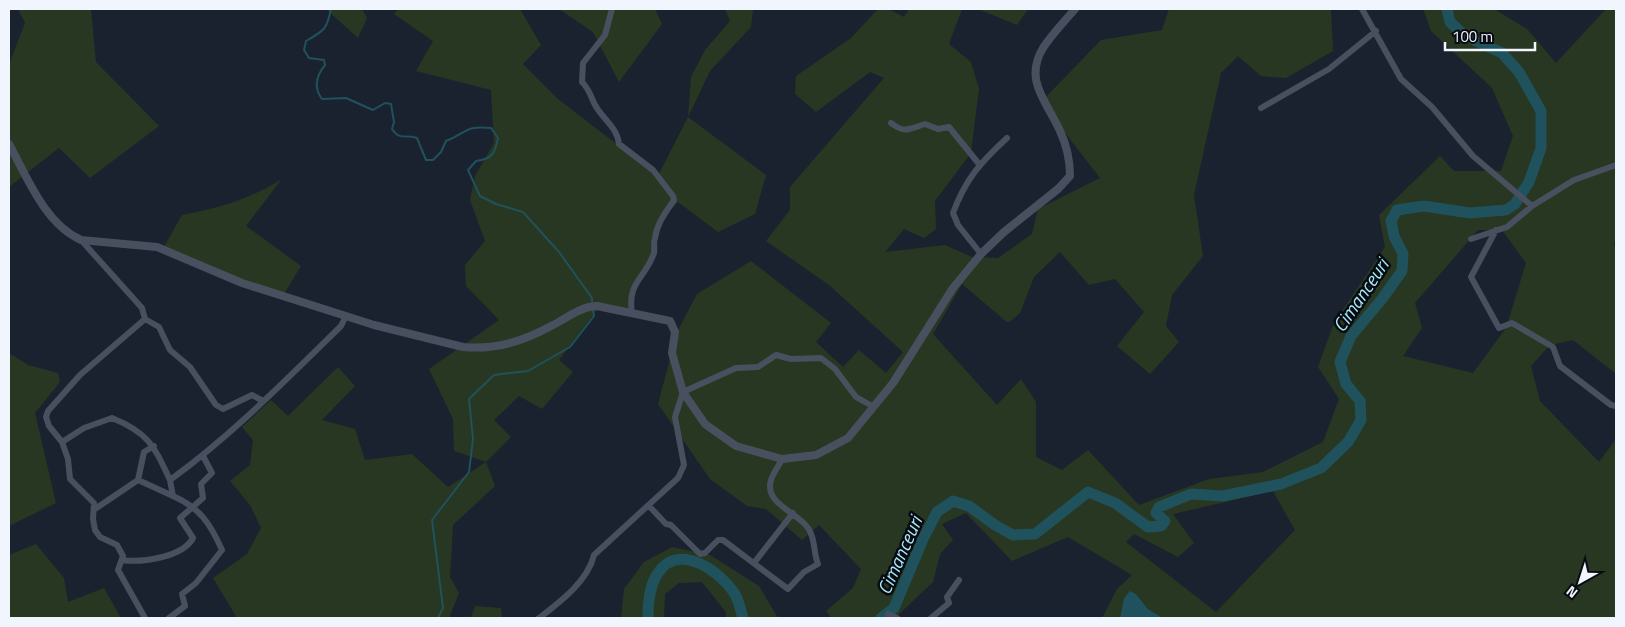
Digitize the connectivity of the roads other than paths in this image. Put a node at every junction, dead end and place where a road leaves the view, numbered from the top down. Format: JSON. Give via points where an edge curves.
{"nodes":[{"id":1,"x":612,"y":9,"type":"edge"},
{"id":2,"x":1075,"y":9,"type":"edge"},
{"id":3,"x":1362,"y":9,"type":"edge"},
{"id":4,"x":1376,"y":31,"type":"junction"},
{"id":5,"x":1261,"y":108,"type":"dead end"},
{"id":6,"x":891,"y":123,"type":"dead end"},
{"id":7,"x":1007,"y":138,"type":"dead end"},
{"id":8,"x":9,"y":144,"type":"edge"},
{"id":9,"x":978,"y":164,"type":"junction"},
{"id":10,"x":1616,"y":165,"type":"edge"},
{"id":11,"x":1532,"y":206,"type":"junction"},
{"id":12,"x":1496,"y":230,"type":"junction"},
{"id":13,"x":1470,"y":239,"type":"dead end"},
{"id":14,"x":81,"y":240,"type":"junction"},
{"id":15,"x":981,"y":254,"type":"junction"},
{"id":16,"x":632,"y":313,"type":"junction"},
{"id":17,"x":346,"y":316,"type":"junction"},
{"id":18,"x":145,"y":319,"type":"junction"},
{"id":19,"x":683,"y":392,"type":"junction"},
{"id":20,"x":263,"y":401,"type":"junction"},
{"id":21,"x":1616,"y":406,"type":"edge"},
{"id":22,"x":874,"y":407,"type":"junction"},
{"id":23,"x":62,"y":442,"type":"junction"},
{"id":24,"x":154,"y":446,"type":"junction"},
{"id":25,"x":203,"y":456,"type":"junction"},
{"id":26,"x":782,"y":459,"type":"junction"},
{"id":27,"x":138,"y":480,"type":"junction"},
{"id":28,"x":170,"y":480,"type":"junction"},
{"id":29,"x":173,"y":496,"type":"junction"},
{"id":30,"x":192,"y":505,"type":"junction"},
{"id":31,"x":649,"y":506,"type":"junction"},
{"id":32,"x":94,"y":508,"type":"junction"},
{"id":33,"x":793,"y":513,"type":"junction"},
{"id":34,"x":122,"y":560,"type":"junction"},
{"id":35,"x":754,"y":563,"type":"junction"},
{"id":36,"x":958,"y":580,"type":"dead end"},
{"id":37,"x":888,"y":614,"type":"dead end"},
{"id":38,"x":145,"y":618,"type":"edge"},
{"id":39,"x":169,"y":618,"type":"edge"},
{"id":40,"x":539,"y":618,"type":"edge"},
{"id":41,"x":897,"y":618,"type":"edge"},
{"id":42,"x":932,"y":618,"type":"edge"}],
"edges":[{"from":1,"to":16,"type":"street","via":[[605,35],[583,63],[582,82],[618,133],[619,144],[653,170],[674,200],[658,225],[654,251],[632,290]]},
{"from":2,"to":15,"type":"street","via":[[1042,50],[1035,71],[1039,95],[1059,128],[1070,156],[1070,176]]},
{"from":3,"to":4,"type":"street"},
{"from":4,"to":5,"type":"street","via":[[1329,69]]},
{"from":4,"to":11,"type":"street","via":[[1401,79],[1432,107],[1474,156]]},
{"from":6,"to":9,"type":"street","via":[[900,130],[925,124],[938,129],[949,127]]},
{"from":7,"to":9,"type":"street"},
{"from":8,"to":14,"type":"street","via":[[55,220],[61,228]]},
{"from":9,"to":15,"type":"street","via":[[953,212],[958,225]]},
{"from":10,"to":11,"type":"street","via":[[1574,180]]},
{"from":11,"to":12,"type":"street","via":[[1507,227]]},
{"from":12,"to":13,"type":"street"},
{"from":12,"to":21,"type":"street","via":[[1471,278],[1499,328],[1512,322],[1553,347],[1560,366]]},
{"from":14,"to":17,"type":"street","via":[[169,250],[242,283]]},
{"from":14,"to":18,"type":"street","via":[[142,308]]},
{"from":15,"to":22,"type":"street","via":[[953,288],[893,383]]},
{"from":16,"to":17,"type":"street","via":[[593,306],[525,339],[488,348],[463,347]]},
{"from":16,"to":19,"type":"street","via":[[662,318],[674,326],[672,353]]},
{"from":17,"to":20,"type":"street","via":[[341,326]]},
{"from":18,"to":20,"type":"street","via":[[159,327],[170,350],[190,367],[216,405],[223,409],[252,395]]},
{"from":18,"to":23,"type":"street","via":[[80,375],[48,411],[49,426]]},
{"from":19,"to":22,"type":"street","via":[[736,368],[758,367],[776,355],[791,359],[821,358],[835,369],[856,397]]},
{"from":19,"to":26,"type":"street","via":[[705,424],[736,446]]},
{"from":19,"to":31,"type":"street","via":[[675,417],[684,465],[678,478]]},
{"from":20,"to":25,"type":"street"},
{"from":22,"to":26,"type":"street","via":[[848,438],[816,454]]},
{"from":23,"to":24,"type":"street","via":[[84,428],[112,418],[134,427]]},
{"from":23,"to":32,"type":"street","via":[[70,479],[92,498]]},
{"from":24,"to":27,"type":"street","via":[[144,452]]},
{"from":24,"to":28,"type":"street"},
{"from":25,"to":28,"type":"street"},
{"from":25,"to":30,"type":"street","via":[[212,473],[201,484],[203,498]]},
{"from":26,"to":33,"type":"street","via":[[771,481],[771,494]]},
{"from":27,"to":29,"type":"street"},
{"from":27,"to":32,"type":"street"},
{"from":28,"to":29,"type":"street"},
{"from":29,"to":30,"type":"street"},
{"from":30,"to":34,"type":"street","via":[[180,518],[193,538],[190,545],[138,563]]},
{"from":30,"to":39,"type":"street","via":[[213,530],[222,550],[196,583],[182,594],[185,606]]},
{"from":31,"to":35,"type":"street","via":[[700,554],[718,540],[723,540]]},
{"from":31,"to":40,"type":"street","via":[[594,555],[591,568],[558,604]]},
{"from":32,"to":34,"type":"street","via":[[95,530],[100,537],[117,545]]},
{"from":33,"to":35,"type":"street"},
{"from":33,"to":35,"type":"street","via":[[812,534],[813,552],[818,564],[804,572],[788,589]]},
{"from":34,"to":38,"type":"street","via":[[118,570]]},
{"from":36,"to":42,"type":"street","via":[[947,597],[949,603]]},
{"from":37,"to":41,"type":"street"}]}
